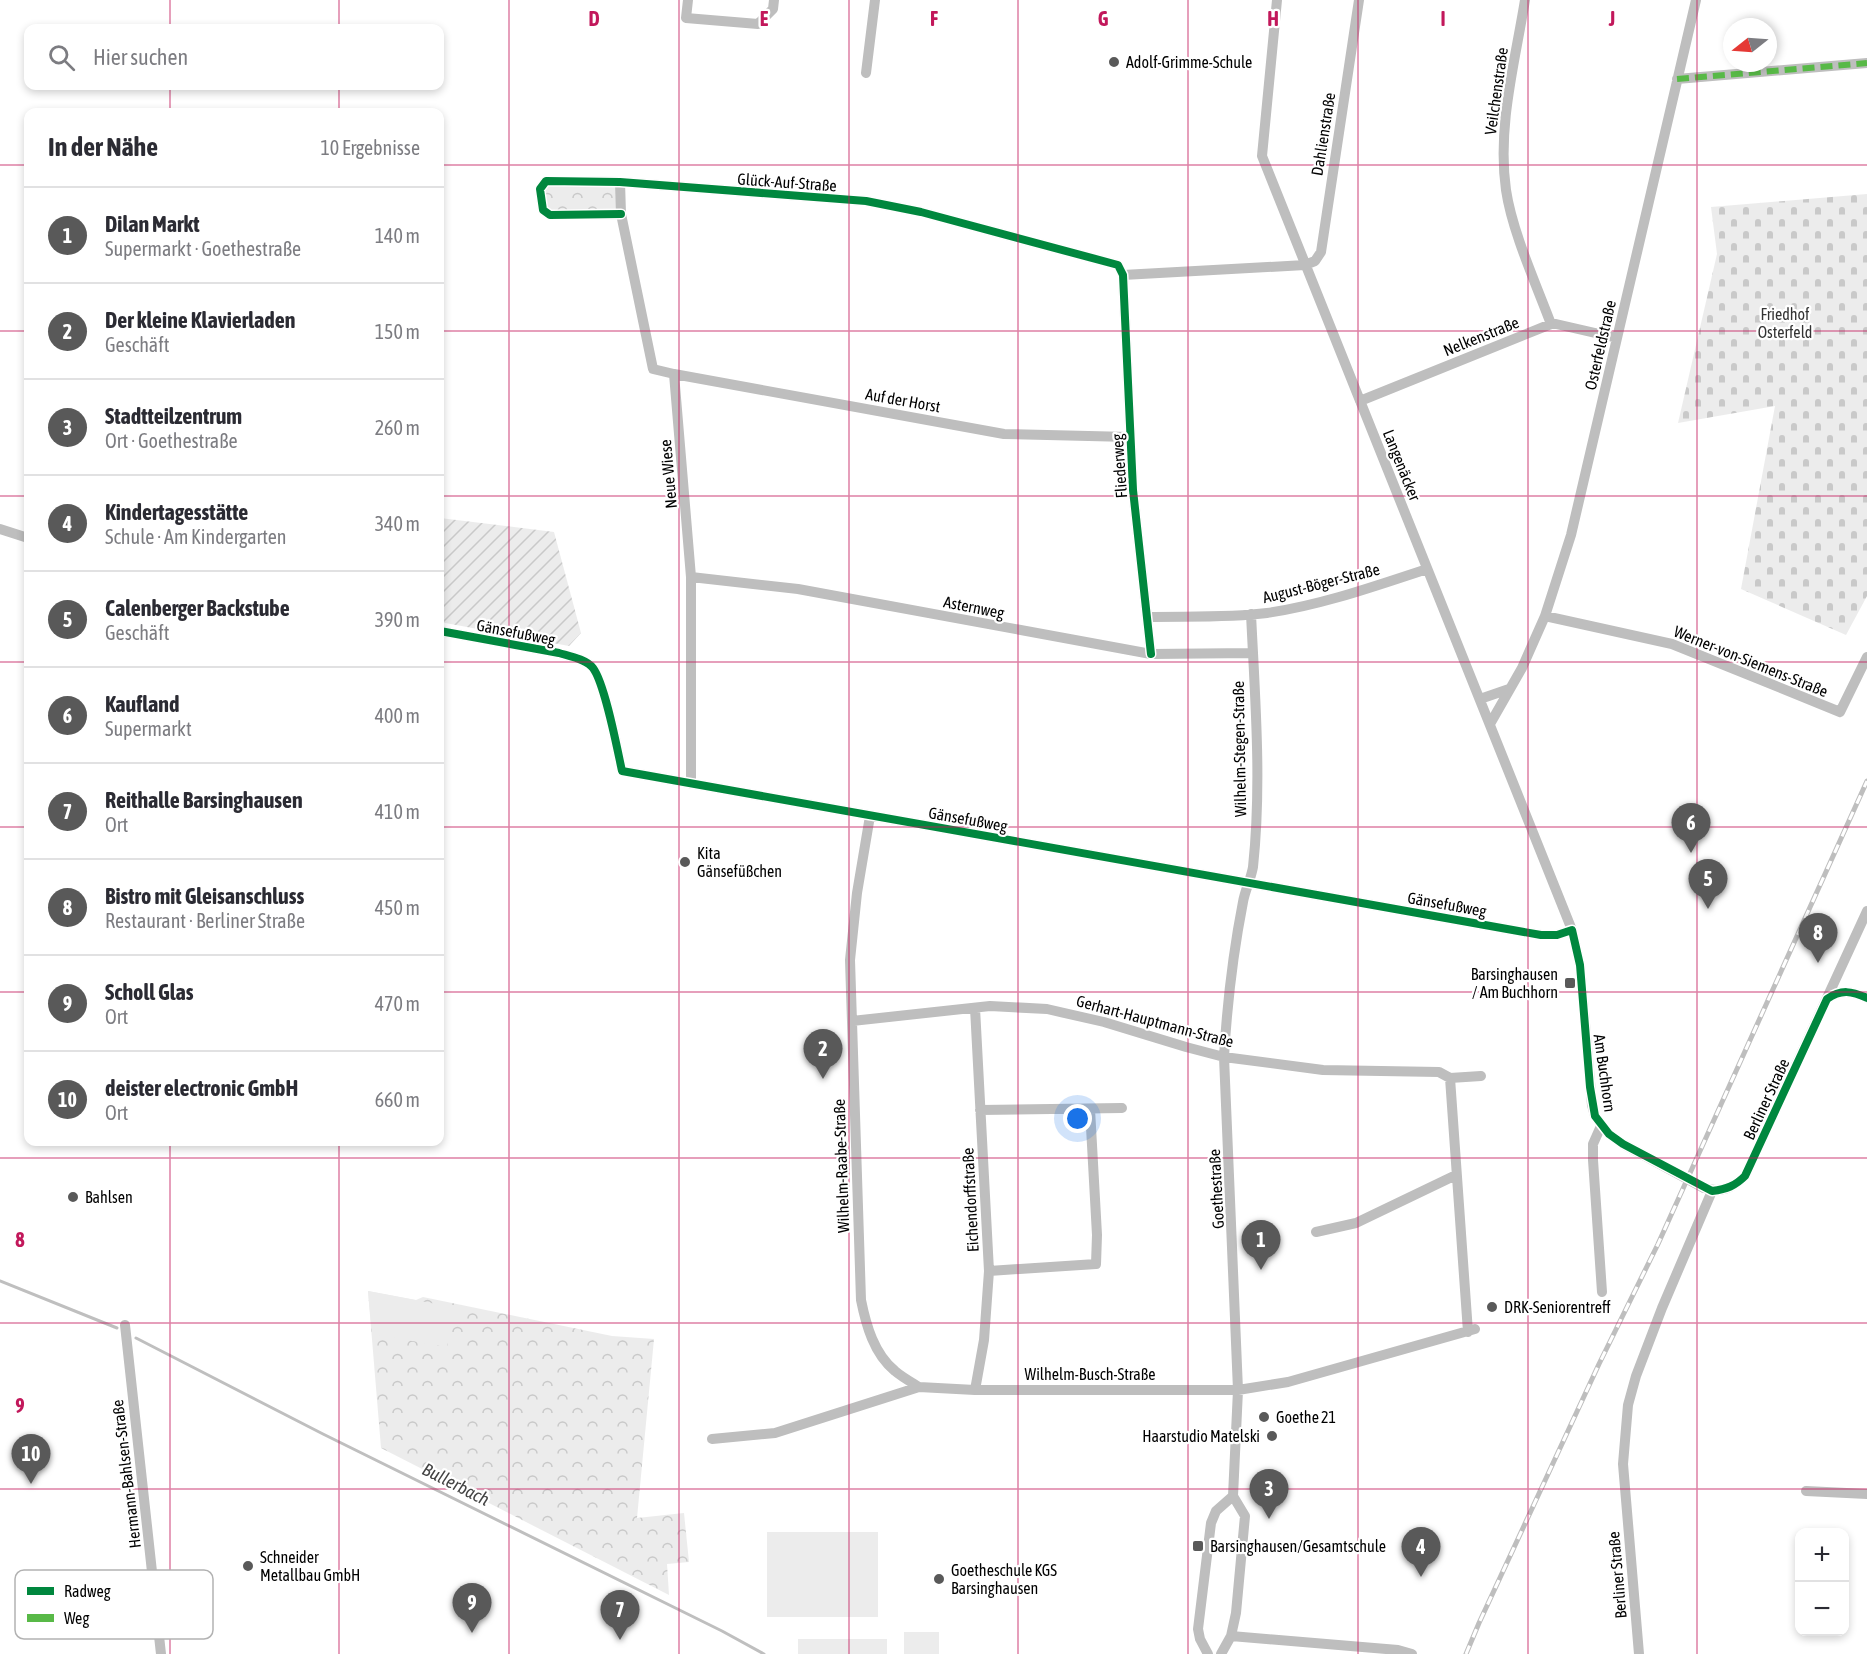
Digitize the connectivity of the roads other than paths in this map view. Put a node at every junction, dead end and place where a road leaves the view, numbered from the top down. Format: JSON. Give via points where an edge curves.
{"nodes":[{"id":1,"x":688,"y":0,"type":"edge"},
{"id":2,"x":774,"y":0,"type":"edge"},
{"id":3,"x":875,"y":0,"type":"edge"},
{"id":4,"x":1277,"y":0,"type":"edge"},
{"id":5,"x":1359,"y":0,"type":"edge"},
{"id":6,"x":1525,"y":0,"type":"edge"},
{"id":7,"x":1696,"y":0,"type":"edge"},
{"id":8,"x":1867,"y":63,"type":"edge"},
{"id":9,"x":866,"y":73,"type":"dead end"},
{"id":10,"x":1677,"y":79,"type":"junction"},
{"id":11,"x":620,"y":182,"type":"junction"},
{"id":12,"x":621,"y":214,"type":"junction"},
{"id":13,"x":1305,"y":265,"type":"junction"},
{"id":14,"x":1123,"y":275,"type":"junction"},
{"id":15,"x":1551,"y":324,"type":"junction"},
{"id":16,"x":1617,"y":338,"type":"junction"},
{"id":17,"x":674,"y":374,"type":"junction"},
{"id":18,"x":1360,"y":401,"type":"junction"},
{"id":19,"x":1130,"y":437,"type":"junction"},
{"id":20,"x":0,"y":529,"type":"edge"},
{"id":21,"x":24,"y":537,"type":"edge"},
{"id":22,"x":1427,"y":569,"type":"junction"},
{"id":23,"x":691,"y":577,"type":"junction"},
{"id":24,"x":1251,"y":615,"type":"junction"},
{"id":25,"x":1545,"y":616,"type":"junction"},
{"id":26,"x":1147,"y":617,"type":"junction"},
{"id":27,"x":444,"y":632,"type":"edge"},
{"id":28,"x":1253,"y":652,"type":"junction"},
{"id":29,"x":1151,"y":654,"type":"junction"},
{"id":30,"x":1867,"y":657,"type":"edge"},
{"id":31,"x":1509,"y":689,"type":"junction"},
{"id":32,"x":1480,"y":699,"type":"junction"},
{"id":33,"x":1490,"y":724,"type":"junction"},
{"id":34,"x":692,"y":784,"type":"junction"},
{"id":35,"x":870,"y":816,"type":"junction"},
{"id":36,"x":1248,"y":883,"type":"junction"},
{"id":37,"x":1867,"y":910,"type":"edge"},
{"id":38,"x":1572,"y":930,"type":"junction"},
{"id":39,"x":1867,"y":998,"type":"edge"},
{"id":40,"x":1827,"y":999,"type":"junction"},
{"id":41,"x":975,"y":1008,"type":"junction"},
{"id":42,"x":852,"y":1022,"type":"junction"},
{"id":43,"x":1224,"y":1057,"type":"junction"},
{"id":44,"x":1480,"y":1076,"type":"dead end"},
{"id":45,"x":1450,"y":1078,"type":"junction"},
{"id":46,"x":1122,"y":1108,"type":"dead end"},
{"id":47,"x":1090,"y":1109,"type":"junction"},
{"id":48,"x":980,"y":1110,"type":"junction"},
{"id":49,"x":1601,"y":1126,"type":"junction"},
{"id":50,"x":1456,"y":1175,"type":"junction"},
{"id":51,"x":1712,"y":1191,"type":"junction"},
{"id":52,"x":1316,"y":1232,"type":"dead end"},
{"id":53,"x":989,"y":1271,"type":"junction"},
{"id":54,"x":1602,"y":1292,"type":"dead end"},
{"id":55,"x":125,"y":1325,"type":"dead end"},
{"id":56,"x":919,"y":1387,"type":"junction"},
{"id":57,"x":975,"y":1390,"type":"junction"},
{"id":58,"x":1239,"y":1390,"type":"junction"},
{"id":59,"x":712,"y":1439,"type":"dead end"},
{"id":60,"x":1806,"y":1491,"type":"dead end"},
{"id":61,"x":1867,"y":1494,"type":"edge"},
{"id":62,"x":1233,"y":1497,"type":"junction"},
{"id":63,"x":152,"y":1570,"type":"edge"},
{"id":64,"x":1230,"y":1636,"type":"junction"},
{"id":65,"x":159,"y":1639,"type":"edge"},
{"id":66,"x":1327,"y":1649,"type":"edge"},
{"id":67,"x":161,"y":1654,"type":"edge"},
{"id":68,"x":1208,"y":1654,"type":"edge"},
{"id":69,"x":1221,"y":1654,"type":"edge"},
{"id":70,"x":1412,"y":1654,"type":"edge"},
{"id":71,"x":1639,"y":1654,"type":"edge"}],
"edges":[{"from":1,"to":2,"type":"street","via":[[686,18],[758,24],[773,9]]},
{"from":3,"to":9,"type":"street"},
{"from":4,"to":13,"type":"street","name":"Langenäcker","via":[[1262,156]]},
{"from":5,"to":13,"type":"street","name":"Dahlienstraße","via":[[1320,252],[1315,261]]},
{"from":6,"to":15,"type":"street","name":"Veilchenstraße","via":[[1504,126],[1505,172],[1509,206]]},
{"from":7,"to":10,"type":"street","name":"Osterfeldstraße"},
{"from":8,"to":10,"type":"street"},
{"from":10,"to":16,"type":"street","name":"Osterfeldstraße"},
{"from":11,"to":12,"type":"street"},
{"from":11,"to":12,"type":"street","name":"Glück-Auf-Straße","via":[[546,181],[540,189],[543,210],[550,214]]},
{"from":11,"to":14,"type":"street","name":"Glück-Auf-Straße","via":[[866,201],[1118,265]]},
{"from":12,"to":17,"type":"street","via":[[653,369]]},
{"from":13,"to":14,"type":"street"},
{"from":13,"to":18,"type":"street","name":"Langenäcker"},
{"from":14,"to":19,"type":"street","name":"Fliederweg"},
{"from":15,"to":16,"type":"street"},
{"from":15,"to":18,"type":"street","name":"Nelkenstraße"},
{"from":16,"to":25,"type":"street","name":"Osterfeldstraße","via":[[1571,535]]},
{"from":17,"to":19,"type":"street","name":"Auf der Horst","via":[[1004,434]]},
{"from":17,"to":23,"type":"street","name":"Neue Wiese"},
{"from":18,"to":22,"type":"street","name":"Langenäcker"},
{"from":19,"to":26,"type":"street","name":"Fliederweg"},
{"from":20,"to":21,"type":"street"},
{"from":22,"to":24,"type":"street","name":"August-Böger-Straße","via":[[1330,599]]},
{"from":22,"to":32,"type":"street","name":"Langenäcker"},
{"from":23,"to":29,"type":"street","name":"Asternweg","via":[[798,589]]},
{"from":23,"to":34,"type":"street","name":"Neue Wiese"},
{"from":24,"to":26,"type":"street","name":"August-Böger-Straße"},
{"from":24,"to":28,"type":"street","name":"Wilhelm-Stegen-Straße"},
{"from":25,"to":30,"type":"street","name":"Werner-von-Siemens-Straße","via":[[1672,644],[1840,712]]},
{"from":25,"to":31,"type":"street","name":"Osterfeldstraße"},
{"from":26,"to":29,"type":"street","name":"Fliederweg"},
{"from":27,"to":34,"type":"street","name":"Gänsefußweg","via":[[559,653],[592,666],[600,681],[622,771]]},
{"from":28,"to":29,"type":"street","name":"Asternweg"},
{"from":28,"to":36,"type":"street","name":"Wilhelm-Stegen-Straße","via":[[1257,786]]},
{"from":31,"to":32,"type":"street"},
{"from":31,"to":33,"type":"street","name":"Osterfeldstraße"},
{"from":32,"to":33,"type":"street","name":"Langenäcker"},
{"from":33,"to":38,"type":"street","name":"Langenäcker"},
{"from":34,"to":35,"type":"street","name":"Gänsefußweg"},
{"from":35,"to":36,"type":"street","name":"Gänsefußweg"},
{"from":35,"to":42,"type":"street","name":"Wilhelm-Raabe-Straße","via":[[856,893],[850,960]]},
{"from":36,"to":38,"type":"street","name":"Gänsefußweg","via":[[1541,935]]},
{"from":36,"to":43,"type":"street","name":"Goethestraße","via":[[1231,973]]},
{"from":37,"to":40,"type":"street","name":"Berliner Straße"},
{"from":38,"to":49,"type":"street","name":"Am Buchhorn","via":[[1580,965],[1592,1105]]},
{"from":39,"to":40,"type":"street","via":[[1845,991]]},
{"from":40,"to":51,"type":"street","name":"Berliner Straße","via":[[1745,1176],[1725,1190]]},
{"from":41,"to":42,"type":"street","name":"Gerhart-Hauptmann-Straße"},
{"from":41,"to":43,"type":"street","name":"Gerhart-Hauptmann-Straße","via":[[1047,1009]]},
{"from":41,"to":48,"type":"street","name":"Eichendorffstraße"},
{"from":42,"to":56,"type":"street","name":"Wilhelm-Raabe-Straße","via":[[861,1300],[877,1349],[894,1371]]},
{"from":43,"to":45,"type":"street","name":"Gerhart-Hauptmann-Straße","via":[[1323,1070],[1439,1072]]},
{"from":43,"to":58,"type":"street","name":"Goethestraße"},
{"from":44,"to":45,"type":"street","name":"Gerhart-Hauptmann-Straße"},
{"from":45,"to":50,"type":"street"},
{"from":46,"to":47,"type":"street"},
{"from":47,"to":48,"type":"street"},
{"from":47,"to":53,"type":"street","via":[[1096,1264]]},
{"from":48,"to":53,"type":"street","name":"Eichendorffstraße"},
{"from":49,"to":51,"type":"street","name":"Am Buchhorn","via":[[1623,1144]]},
{"from":49,"to":54,"type":"street","name":"Am Buchhorn","via":[[1593,1144],[1593,1160]]},
{"from":50,"to":52,"type":"street","via":[[1356,1223]]},
{"from":50,"to":58,"type":"street","name":"Wilhelm-Busch-Straße","via":[[1472,1330],[1288,1382]]},
{"from":51,"to":71,"type":"street","name":"Berliner Straße","via":[[1662,1308],[1629,1406],[1623,1464]]},
{"from":53,"to":57,"type":"street","name":"Eichendorffstraße","via":[[984,1340]]},
{"from":55,"to":63,"type":"street","name":"Hermann-Bahlsen-Straße"},
{"from":56,"to":57,"type":"street","name":"Wilhelm-Busch-Straße"},
{"from":56,"to":59,"type":"street","name":"Wilhelm-Busch-Straße","via":[[775,1433]]},
{"from":57,"to":58,"type":"street","name":"Wilhelm-Busch-Straße"},
{"from":58,"to":62,"type":"street","name":"Goethestraße"},
{"from":60,"to":61,"type":"street"},
{"from":62,"to":64,"type":"street","name":"Goethestraße","via":[[1245,1516],[1236,1613]]},
{"from":62,"to":68,"type":"street","via":[[1216,1511],[1211,1523],[1198,1629]]},
{"from":64,"to":66,"type":"street"},
{"from":64,"to":69,"type":"street","name":"Goethestraße"},
{"from":65,"to":67,"type":"street","name":"Hermann-Bahlsen-Straße"},
{"from":66,"to":70,"type":"street","via":[[1398,1650]]}]}
